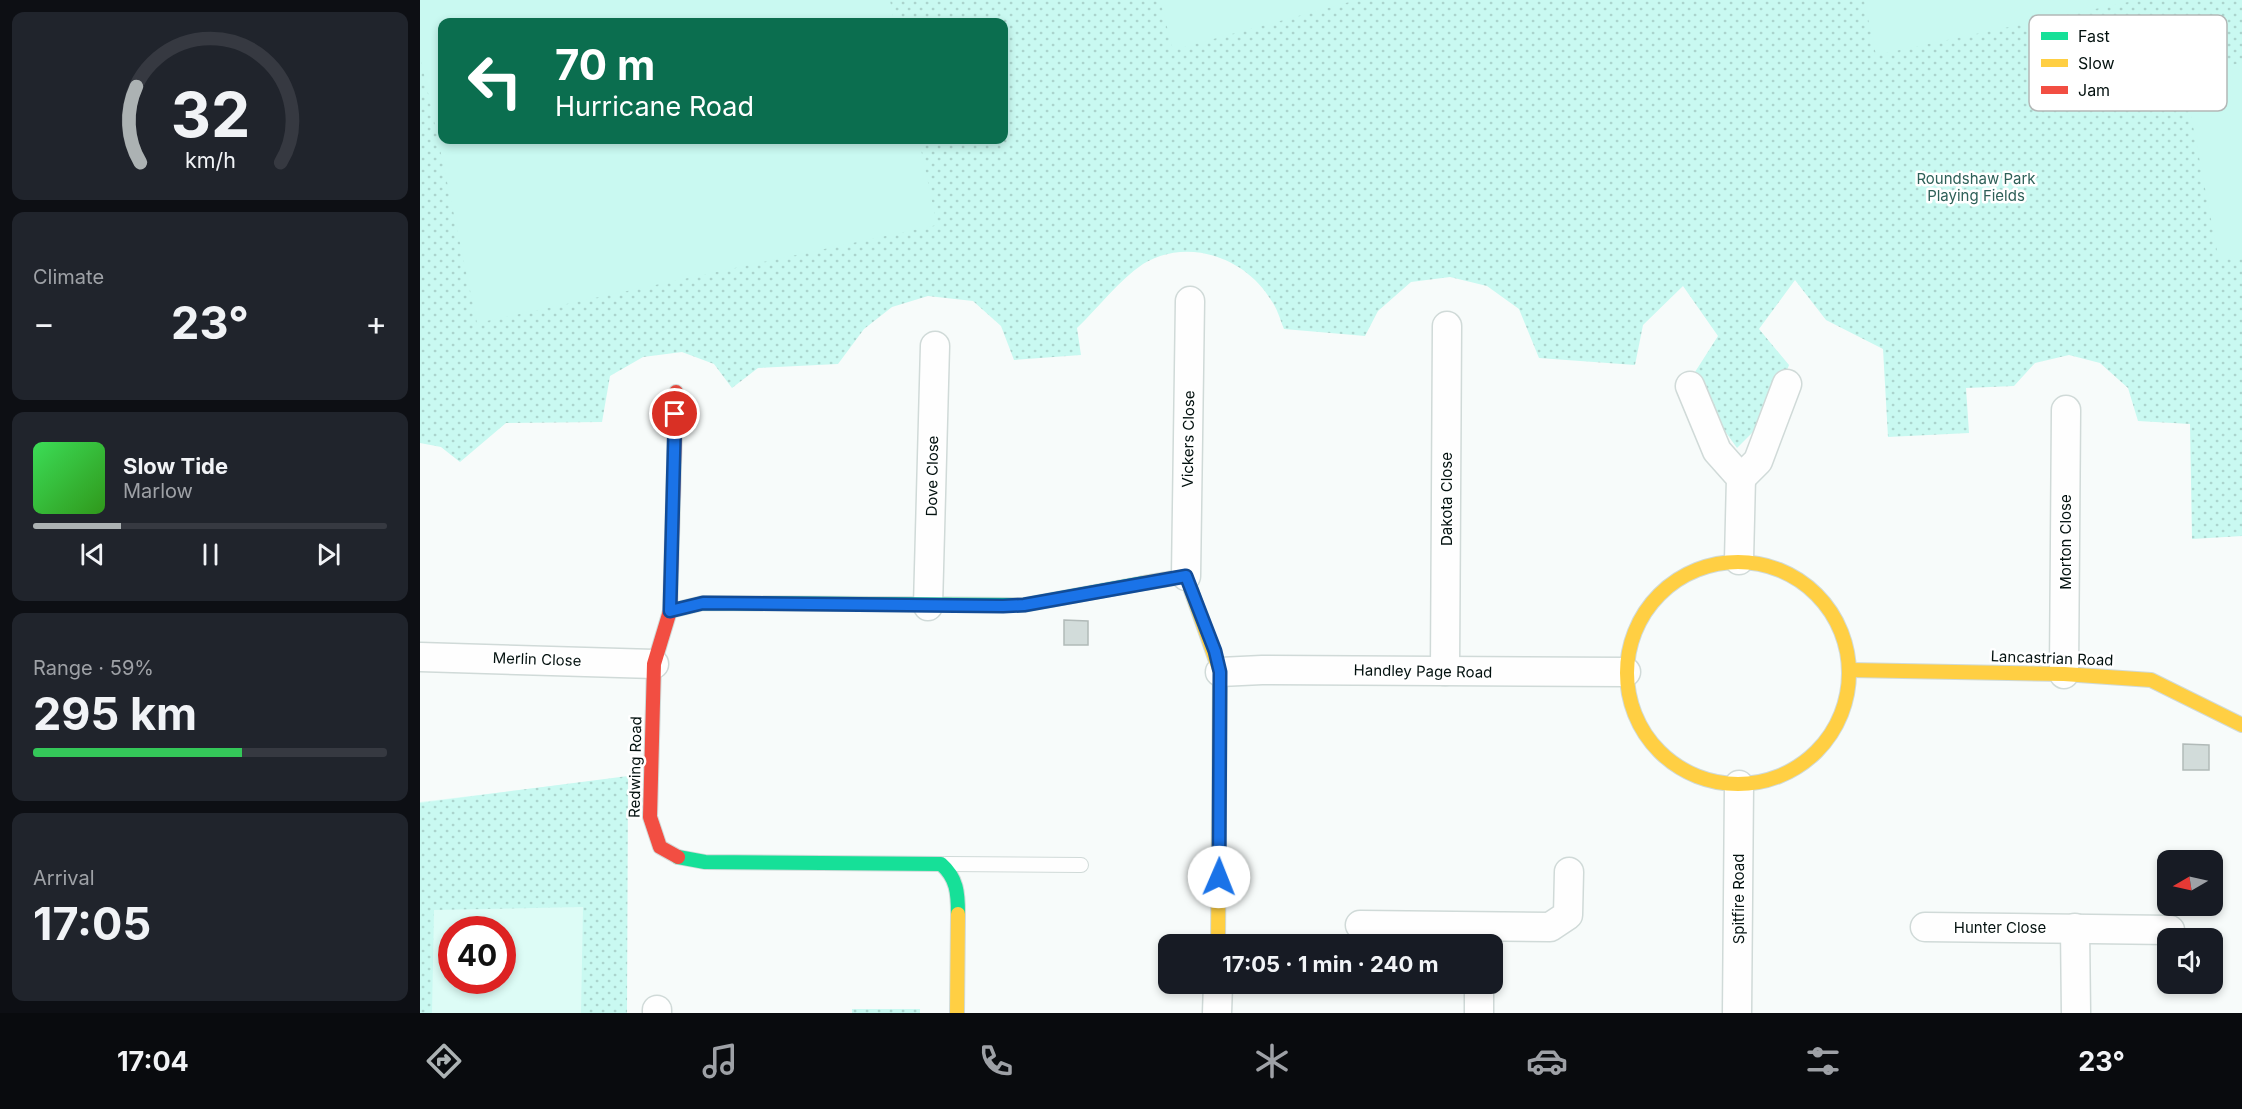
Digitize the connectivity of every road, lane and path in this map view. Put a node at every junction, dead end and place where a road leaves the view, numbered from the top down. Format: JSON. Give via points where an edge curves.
{"nodes":[{"id":1,"x":1190,"y":301,"type":"dead end"},
{"id":2,"x":1447,"y":326,"type":"dead end"},
{"id":3,"x":935,"y":346,"type":"dead end"},
{"id":4,"x":1787,"y":384,"type":"dead end"},
{"id":5,"x":1690,"y":386,"type":"dead end"},
{"id":6,"x":676,"y":392,"type":"dead end"},
{"id":7,"x":2066,"y":410,"type":"dead end"},
{"id":8,"x":1742,"y":478,"type":"junction"},
{"id":9,"x":1739,"y":560,"type":"junction"},
{"id":10,"x":1186,"y":576,"type":"junction"},
{"id":11,"x":928,"y":606,"type":"junction"},
{"id":12,"x":670,"y":611,"type":"junction"},
{"id":13,"x":420,"y":657,"type":"edge"},
{"id":14,"x":654,"y":664,"type":"junction"},
{"id":15,"x":1850,"y":670,"type":"junction"},
{"id":16,"x":1445,"y":671,"type":"junction"},
{"id":17,"x":1220,"y":672,"type":"junction"},
{"id":18,"x":1626,"y":672,"type":"junction"},
{"id":19,"x":2064,"y":674,"type":"junction"},
{"id":20,"x":2242,"y":725,"type":"edge"},
{"id":21,"x":1739,"y":785,"type":"junction"},
{"id":22,"x":941,"y":864,"type":"junction"},
{"id":23,"x":1082,"y":866,"type":"dead end"},
{"id":24,"x":1569,"y":872,"type":"dead end"},
{"id":25,"x":1360,"y":925,"type":"dead end"},
{"id":26,"x":1925,"y":927,"type":"dead end"},
{"id":27,"x":2075,"y":928,"type":"junction"},
{"id":28,"x":2157,"y":930,"type":"edge"},
{"id":29,"x":1218,"y":934,"type":"edge"},
{"id":30,"x":1458,"y":934,"type":"edge"},
{"id":31,"x":1496,"y":934,"type":"edge"},
{"id":32,"x":1218,"y":994,"type":"edge"},
{"id":33,"x":1479,"y":994,"type":"edge"},
{"id":34,"x":957,"y":1013,"type":"edge"},
{"id":35,"x":1217,"y":1013,"type":"edge"},
{"id":36,"x":1479,"y":1013,"type":"edge"},
{"id":37,"x":1737,"y":1013,"type":"edge"},
{"id":38,"x":2076,"y":1013,"type":"edge"}],
"edges":[{"from":1,"to":10,"type":"street","name":"Vickers Close"},
{"from":2,"to":16,"type":"street","name":"Dakota Close"},
{"from":3,"to":11,"type":"street","name":"Dove Close"},
{"from":4,"to":8,"type":"street","via":[[1758,461]]},
{"from":5,"to":8,"type":"street","via":[[1717,451]]},
{"from":6,"to":12,"type":"street","name":"Redwing Road"},
{"from":7,"to":19,"type":"street","name":"Morton Close"},
{"from":8,"to":9,"type":"street"},
{"from":9,"to":15,"type":"street","via":[[1784,570],[1811,587],[1832,611],[1845,639]]},
{"from":9,"to":18,"type":"street","via":[[1702,566],[1669,584],[1644,612],[1629,646]]},
{"from":10,"to":11,"type":"street","via":[[1024,605]]},
{"from":10,"to":17,"type":"street"},
{"from":11,"to":12,"type":"street","via":[[703,603]]},
{"from":12,"to":14,"type":"street","name":"Redwing Road"},
{"from":13,"to":14,"type":"street","name":"Merlin Close"},
{"from":14,"to":22,"type":"street","name":"Redwing Road","via":[[650,818],[659,849],[672,857],[705,862]]},
{"from":15,"to":19,"type":"street","name":"Lancastrian Road"},
{"from":15,"to":21,"type":"street","via":[[1846,703],[1830,736],[1804,763],[1771,780]]},
{"from":16,"to":17,"type":"street","name":"Handley Page Road"},
{"from":16,"to":18,"type":"street","name":"Handley Page Road"},
{"from":17,"to":29,"type":"street"},
{"from":18,"to":21,"type":"street","via":[[1632,708],[1649,740],[1676,766],[1708,781]]},
{"from":19,"to":20,"type":"street","name":"Lancastrian Road","via":[[2151,680]]},
{"from":21,"to":37,"type":"street","name":"Spitfire Road"},
{"from":22,"to":23,"type":"lane"},
{"from":22,"to":34,"type":"street","via":[[950,872],[958,890]]},
{"from":24,"to":31,"type":"street","via":[[1568,915],[1550,927]]},
{"from":25,"to":30,"type":"street"},
{"from":26,"to":27,"type":"street","name":"Hunter Close"},
{"from":27,"to":28,"type":"street","name":"Hunter Close"},
{"from":27,"to":38,"type":"street"},
{"from":32,"to":35,"type":"street"},
{"from":33,"to":36,"type":"street"}]}
